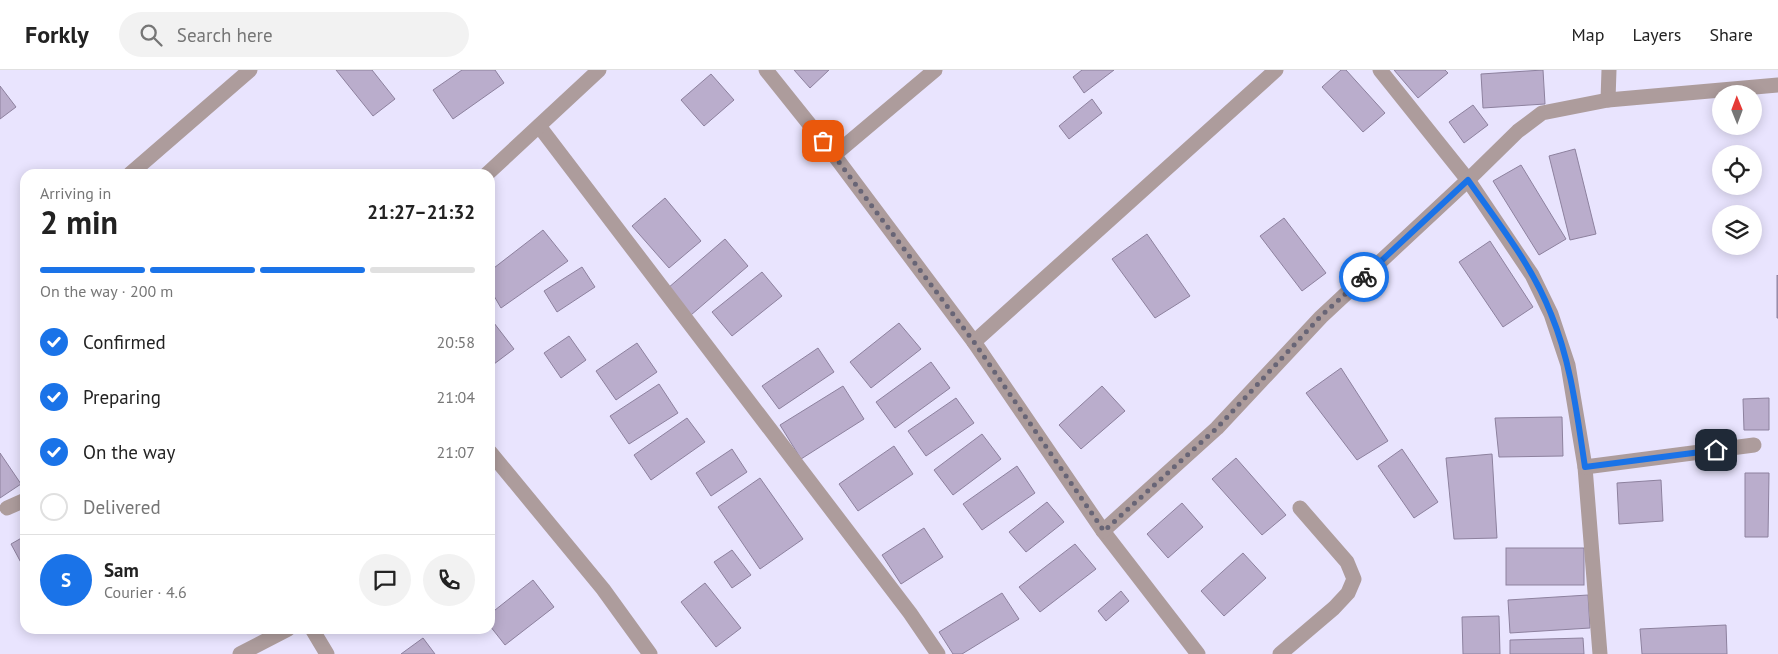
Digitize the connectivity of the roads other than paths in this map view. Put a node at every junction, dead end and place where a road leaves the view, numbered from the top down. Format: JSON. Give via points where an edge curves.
{"nodes":[{"id":1,"x":250,"y":70,"type":"edge"},
{"id":2,"x":599,"y":70,"type":"edge"},
{"id":3,"x":766,"y":70,"type":"edge"},
{"id":4,"x":935,"y":70,"type":"edge"},
{"id":5,"x":1276,"y":70,"type":"edge"},
{"id":6,"x":1380,"y":70,"type":"edge"},
{"id":7,"x":1609,"y":70,"type":"edge"},
{"id":8,"x":1778,"y":85,"type":"edge"},
{"id":9,"x":1608,"y":100,"type":"junction"},
{"id":10,"x":539,"y":126,"type":"junction"},
{"id":11,"x":834,"y":155,"type":"junction"},
{"id":12,"x":136,"y":169,"type":"edge"},
{"id":13,"x":492,"y":169,"type":"edge"},
{"id":14,"x":1468,"y":180,"type":"junction"},
{"id":15,"x":974,"y":342,"type":"junction"},
{"id":16,"x":1754,"y":445,"type":"dead end"},
{"id":17,"x":495,"y":458,"type":"edge"},
{"id":18,"x":1585,"y":467,"type":"junction"},
{"id":19,"x":20,"y":502,"type":"edge"},
{"id":20,"x":8,"y":508,"type":"dead end"},
{"id":21,"x":1300,"y":508,"type":"dead end"},
{"id":22,"x":1104,"y":531,"type":"junction"},
{"id":23,"x":278,"y":634,"type":"edge"},
{"id":24,"x":315,"y":634,"type":"edge"},
{"id":25,"x":240,"y":654,"type":"edge"},
{"id":26,"x":327,"y":654,"type":"edge"},
{"id":27,"x":650,"y":654,"type":"edge"},
{"id":28,"x":938,"y":654,"type":"edge"},
{"id":29,"x":1198,"y":654,"type":"edge"},
{"id":30,"x":1280,"y":654,"type":"edge"},
{"id":31,"x":1600,"y":654,"type":"edge"}],
"edges":[{"from":1,"to":12,"type":"street"},
{"from":2,"to":10,"type":"street"},
{"from":3,"to":11,"type":"street"},
{"from":4,"to":11,"type":"street"},
{"from":5,"to":15,"type":"street"},
{"from":6,"to":14,"type":"street"},
{"from":7,"to":9,"type":"street"},
{"from":8,"to":9,"type":"street"},
{"from":9,"to":14,"type":"street","via":[[1542,114],[1518,131]]},
{"from":10,"to":13,"type":"street"},
{"from":10,"to":28,"type":"street"},
{"from":11,"to":15,"type":"street"},
{"from":14,"to":18,"type":"street","via":[[1532,275],[1551,314],[1568,365]]},
{"from":14,"to":22,"type":"street","via":[[1321,316],[1217,428]]},
{"from":15,"to":22,"type":"street"},
{"from":16,"to":18,"type":"street"},
{"from":17,"to":27,"type":"street","via":[[603,589]]},
{"from":18,"to":31,"type":"street"},
{"from":19,"to":20,"type":"street"},
{"from":21,"to":30,"type":"street","via":[[1347,562],[1354,579],[1348,593],[1334,608]]},
{"from":22,"to":29,"type":"street"},
{"from":23,"to":25,"type":"street"},
{"from":24,"to":26,"type":"street"}]}
